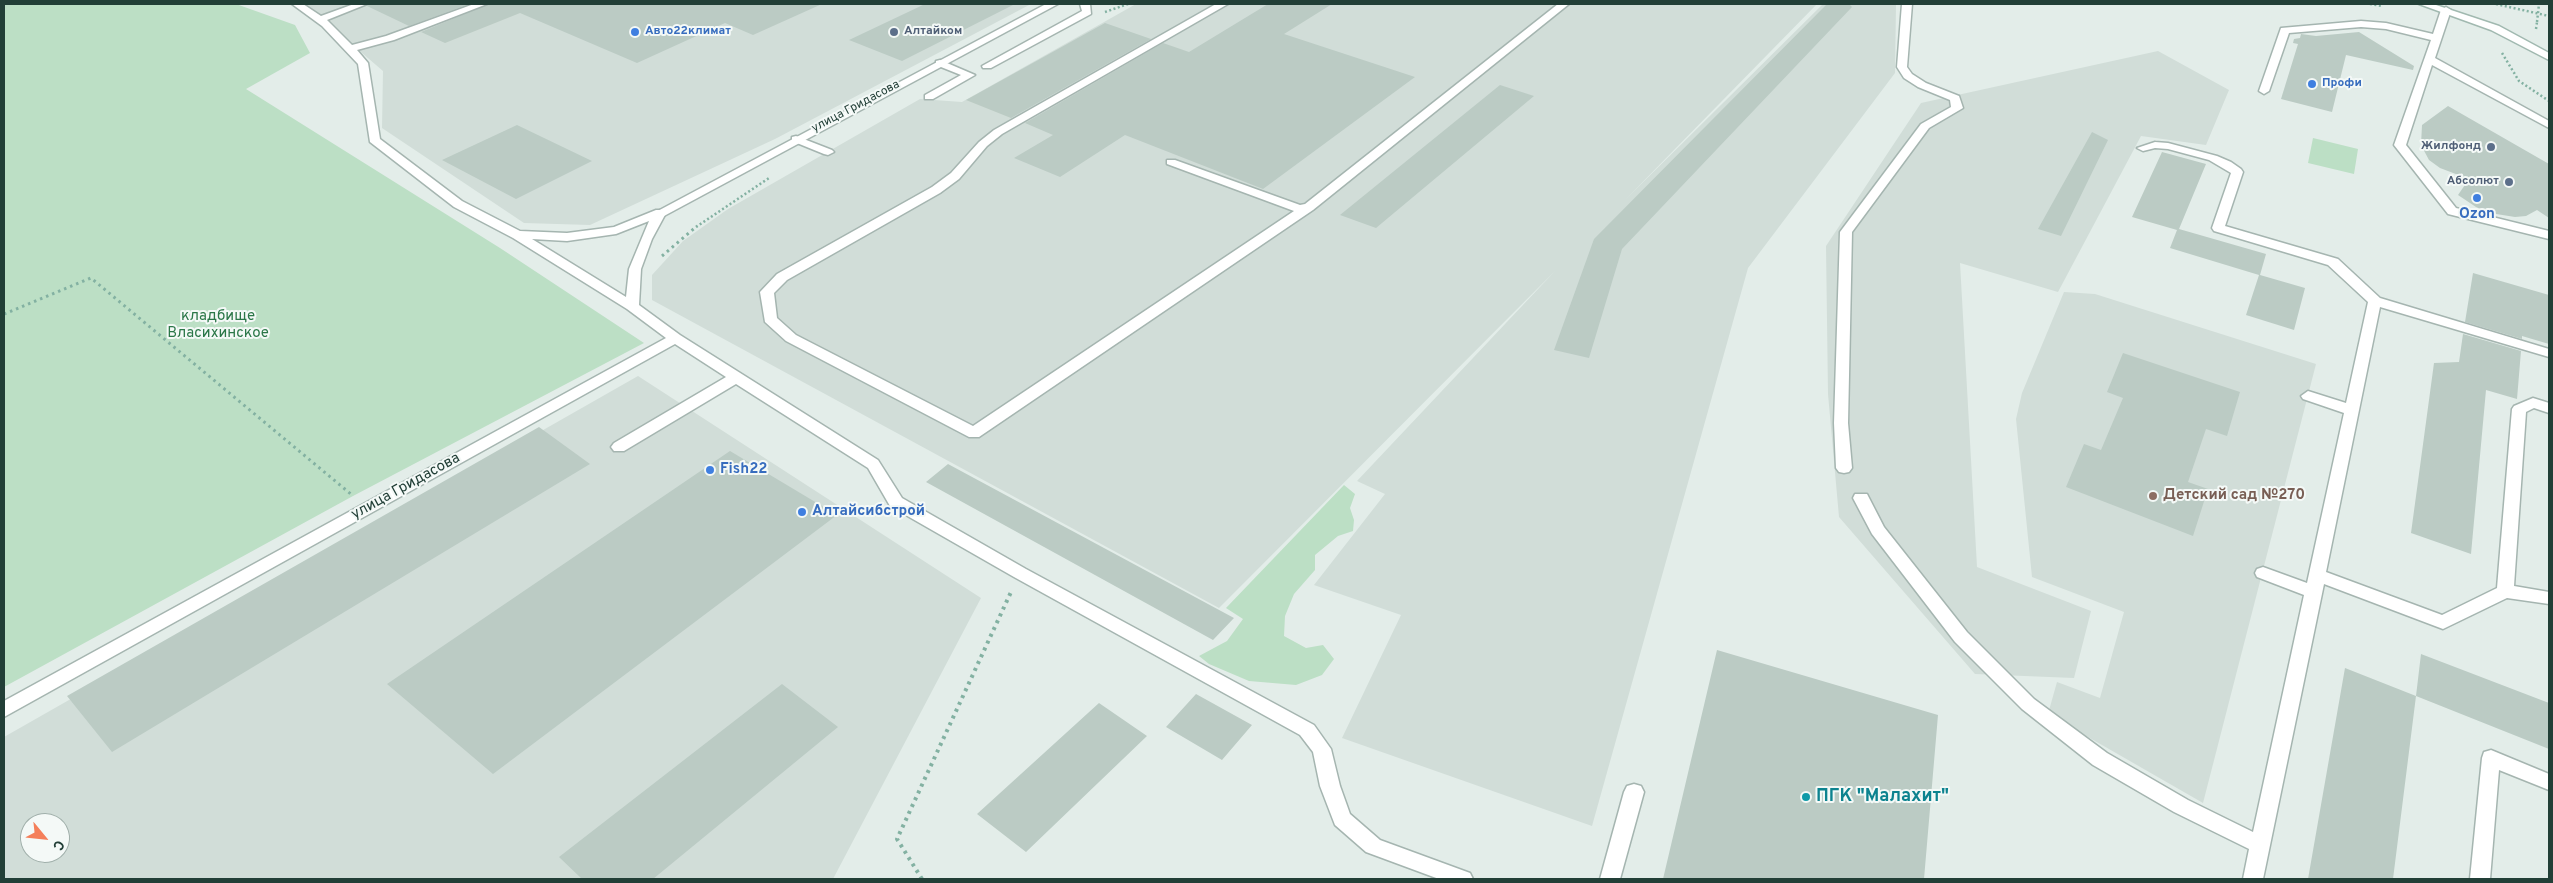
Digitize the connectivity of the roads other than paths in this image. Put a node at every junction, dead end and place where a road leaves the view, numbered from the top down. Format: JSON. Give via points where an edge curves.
{"nodes":[{"id":1,"x":297,"y":4,"type":"edge"},
{"id":2,"x":362,"y":4,"type":"edge"},
{"id":3,"x":482,"y":4,"type":"edge"},
{"id":4,"x":1053,"y":4,"type":"edge"},
{"id":5,"x":1084,"y":4,"type":"edge"},
{"id":6,"x":1224,"y":4,"type":"edge"},
{"id":7,"x":1564,"y":4,"type":"edge"},
{"id":8,"x":1907,"y":4,"type":"edge"},
{"id":9,"x":2424,"y":4,"type":"edge"},
{"id":10,"x":2446,"y":10,"type":"junction"},
{"id":11,"x":319,"y":20,"type":"junction"},
{"id":12,"x":2437,"y":38,"type":"junction"},
{"id":13,"x":2518,"y":40,"type":"junction"},
{"id":14,"x":2549,"y":46,"type":"edge"},
{"id":15,"x":350,"y":49,"type":"junction"},
{"id":16,"x":2549,"y":57,"type":"edge"},
{"id":17,"x":2428,"y":59,"type":"junction"},
{"id":18,"x":940,"y":63,"type":"junction"},
{"id":19,"x":987,"y":66,"type":"dead end"},
{"id":20,"x":2264,"y":91,"type":"dead end"},
{"id":21,"x":929,"y":97,"type":"dead end"},
{"id":22,"x":2549,"y":125,"type":"edge"},
{"id":23,"x":796,"y":139,"type":"junction"},
{"id":24,"x":2142,"y":148,"type":"dead end"},
{"id":25,"x":828,"y":152,"type":"dead end"},
{"id":26,"x":1171,"y":162,"type":"dead end"},
{"id":27,"x":1308,"y":207,"type":"junction"},
{"id":28,"x":660,"y":213,"type":"junction"},
{"id":29,"x":516,"y":235,"type":"junction"},
{"id":30,"x":2549,"y":235,"type":"edge"},
{"id":31,"x":2375,"y":301,"type":"junction"},
{"id":32,"x":632,"y":306,"type":"junction"},
{"id":33,"x":675,"y":338,"type":"junction"},
{"id":34,"x":2549,"y":353,"type":"edge"},
{"id":35,"x":737,"y":377,"type":"junction"},
{"id":36,"x":2308,"y":396,"type":"dead end"},
{"id":37,"x":2549,"y":408,"type":"edge"},
{"id":38,"x":2351,"y":410,"type":"junction"},
{"id":39,"x":619,"y":447,"type":"dead end"},
{"id":40,"x":1844,"y":468,"type":"dead end"},
{"id":41,"x":1861,"y":498,"type":"dead end"},
{"id":42,"x":2263,"y":573,"type":"dead end"},
{"id":43,"x":2317,"y":575,"type":"junction"},
{"id":44,"x":2505,"y":591,"type":"junction"},
{"id":45,"x":2313,"y":592,"type":"junction"},
{"id":46,"x":2549,"y":598,"type":"edge"},
{"id":47,"x":4,"y":710,"type":"edge"},
{"id":48,"x":2549,"y":782,"type":"edge"},
{"id":49,"x":1634,"y":792,"type":"dead end"},
{"id":50,"x":2260,"y":846,"type":"junction"},
{"id":51,"x":1464,"y":879,"type":"edge"},
{"id":52,"x":1610,"y":879,"type":"edge"},
{"id":53,"x":2252,"y":879,"type":"edge"},
{"id":54,"x":2480,"y":879,"type":"edge"}],
"edges":[{"from":1,"to":11,"type":"street","name":"улица Гридасова"},
{"from":2,"to":11,"type":"street"},
{"from":3,"to":15,"type":"street"},
{"from":4,"to":18,"type":"street","name":"улица Гридасова"},
{"from":5,"to":19,"type":"street","via":[[1087,12]]},
{"from":6,"to":27,"type":"street","via":[[998,132],[955,176],[936,190],[782,277],[767,292],[770,319],[791,338],[974,434]]},
{"from":7,"to":27,"type":"street"},
{"from":8,"to":40,"type":"street","via":[[1902,67],[1908,76],[1922,85],[1955,98],[1957,108],[1925,126],[1846,232],[1841,423]]},
{"from":9,"to":10,"type":"street"},
{"from":10,"to":12,"type":"street"},
{"from":10,"to":13,"type":"street"},
{"from":11,"to":15,"type":"street","name":"улица Гридасова"},
{"from":12,"to":17,"type":"street"},
{"from":12,"to":20,"type":"street","via":[[2386,26],[2361,24],[2286,30]]},
{"from":13,"to":14,"type":"street"},
{"from":13,"to":16,"type":"street"},
{"from":15,"to":29,"type":"street","name":"улица Гридасова","via":[[363,62],[374,140],[458,204]]},
{"from":17,"to":22,"type":"street"},
{"from":17,"to":30,"type":"street","via":[[2400,145],[2452,211]]},
{"from":18,"to":21,"type":"street","via":[[970,75]]},
{"from":18,"to":23,"type":"street","name":"улица Гридасова"},
{"from":23,"to":25,"type":"street"},
{"from":23,"to":28,"type":"street","name":"улица Гридасова"},
{"from":24,"to":31,"type":"street","via":[[2168,146],[2227,164],[2236,172],[2218,228],[2333,262]]},
{"from":26,"to":27,"type":"street","via":[[1299,209]]},
{"from":28,"to":29,"type":"street","name":"улица Гридасова","via":[[616,230],[567,237]]},
{"from":28,"to":32,"type":"street","via":[[635,269]]},
{"from":29,"to":32,"type":"street"},
{"from":31,"to":34,"type":"street"},
{"from":31,"to":38,"type":"street"},
{"from":32,"to":33,"type":"street"},
{"from":33,"to":35,"type":"street"},
{"from":33,"to":47,"type":"street","name":"улица Гридасова"},
{"from":35,"to":39,"type":"street"},
{"from":35,"to":51,"type":"street","via":[[874,464],[896,502],[1307,730],[1322,749],[1342,819],[1373,846]]},
{"from":36,"to":38,"type":"street"},
{"from":37,"to":44,"type":"street","via":[[2533,403],[2519,409]]},
{"from":38,"to":43,"type":"street"},
{"from":41,"to":50,"type":"street","via":[[1878,530],[1961,637],[2028,704],[2100,759],[2181,806]]},
{"from":42,"to":45,"type":"street"},
{"from":43,"to":44,"type":"street","via":[[2443,622]]},
{"from":43,"to":45,"type":"street"},
{"from":44,"to":46,"type":"street"},
{"from":45,"to":50,"type":"street"},
{"from":48,"to":54,"type":"street","via":[[2491,758]]},
{"from":49,"to":52,"type":"street"},
{"from":50,"to":53,"type":"street"}]}
